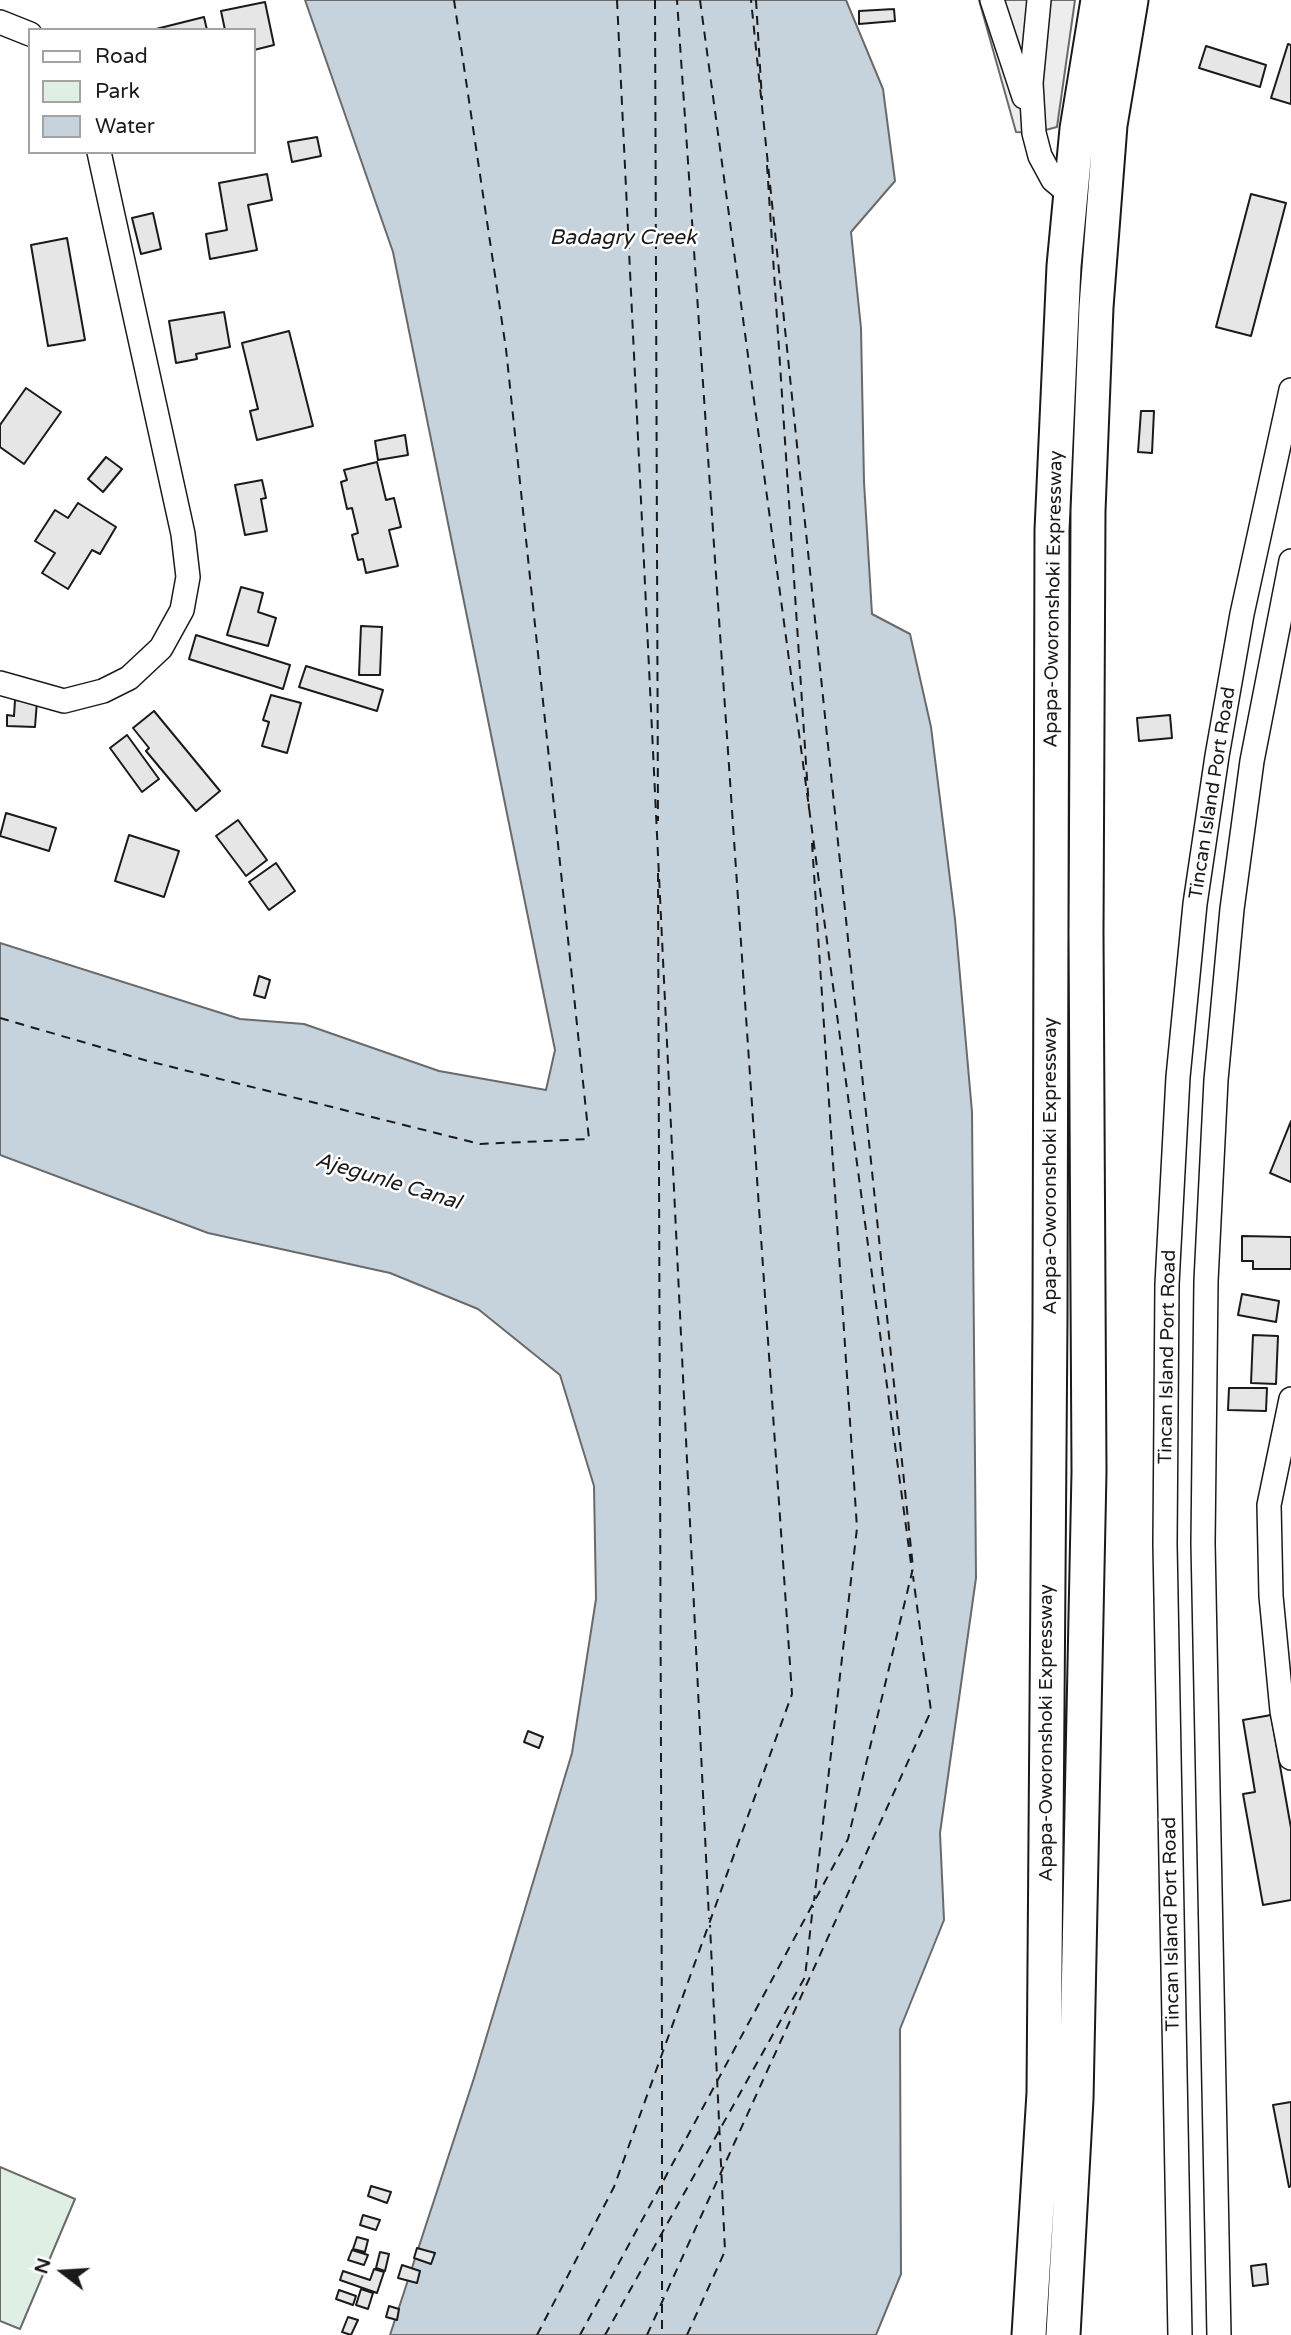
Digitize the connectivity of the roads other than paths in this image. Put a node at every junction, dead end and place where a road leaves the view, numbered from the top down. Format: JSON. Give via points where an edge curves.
{"nodes":[{"id":1,"x":992,"y":0,"type":"edge"},
{"id":2,"x":1038,"y":0,"type":"edge"},
{"id":3,"x":1098,"y":0,"type":"edge"},
{"id":4,"x":1131,"y":0,"type":"edge"},
{"id":5,"x":0,"y":22,"type":"edge"},
{"id":6,"x":28,"y":33,"type":"edge"},
{"id":7,"x":1034,"y":134,"type":"junction"},
{"id":8,"x":99,"y":154,"type":"edge"},
{"id":9,"x":1071,"y":195,"type":"junction"},
{"id":10,"x":1291,"y":390,"type":"edge"},
{"id":11,"x":1291,"y":561,"type":"edge"},
{"id":12,"x":5,"y":684,"type":"edge"},
{"id":13,"x":1291,"y":1399,"type":"edge"},
{"id":14,"x":1291,"y":1758,"type":"edge"},
{"id":15,"x":1029,"y":2335,"type":"edge"},
{"id":16,"x":1063,"y":2335,"type":"edge"},
{"id":17,"x":1180,"y":2335,"type":"edge"},
{"id":18,"x":1219,"y":2335,"type":"edge"}],
"edges":[{"from":1,"to":7,"type":"street"},
{"from":2,"to":7,"type":"street","via":[[1031,83]]},
{"from":3,"to":9,"type":"highway","name":"Apapa-Oworonshoki Expressway"},
{"from":4,"to":16,"type":"highway","name":"Apapa-Oworonshoki Expressway","via":[[1110,125],[1096,307],[1088,512],[1089,1472],[1076,2099]]},
{"from":5,"to":6,"type":"street"},
{"from":7,"to":9,"type":"street","via":[[1053,180]]},
{"from":8,"to":12,"type":"street","via":[[183,534],[188,577],[182,610],[161,648],[129,678],[103,691],[64,701]]},
{"from":9,"to":15,"type":"highway","name":"Apapa-Oworonshoki Expressway","via":[[1052,530],[1044,2093]]},
{"from":10,"to":17,"type":"street","name":"Tincan Island Port Road","via":[[1242,614],[1217,756],[1195,904],[1178,1077],[1167,1284],[1165,1544]]},
{"from":11,"to":18,"type":"street","name":"Tincan Island Port Road","via":[[1252,761],[1232,909],[1216,1080],[1206,1281],[1203,1557]]},
{"from":13,"to":14,"type":"street","via":[[1269,1504],[1273,1608]]}]}
